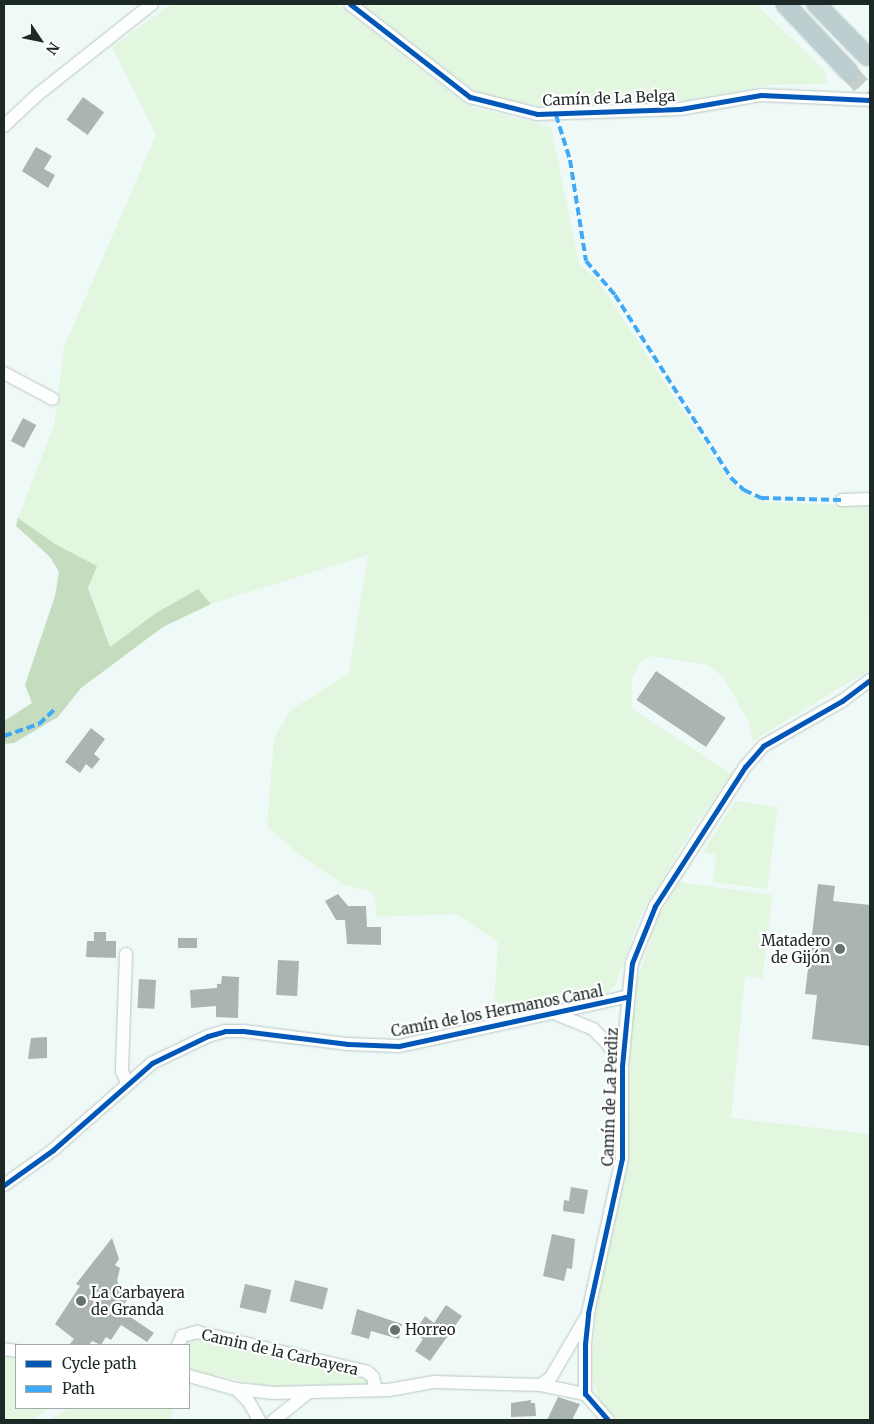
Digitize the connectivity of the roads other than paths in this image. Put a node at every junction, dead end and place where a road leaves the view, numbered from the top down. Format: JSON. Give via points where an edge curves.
{"nodes":[{"id":1,"x":152,"y":4,"type":"edge"},
{"id":2,"x":350,"y":4,"type":"edge"},
{"id":3,"x":785,"y":4,"type":"edge"},
{"id":4,"x":816,"y":4,"type":"edge"},
{"id":5,"x":867,"y":56,"type":"dead end"},
{"id":6,"x":849,"y":72,"type":"tunnel mouth"},
{"id":7,"x":870,"y":100,"type":"edge"},
{"id":8,"x":4,"y":126,"type":"edge"},
{"id":9,"x":4,"y":373,"type":"edge"},
{"id":10,"x":53,"y":399,"type":"dead end"},
{"id":11,"x":870,"y":499,"type":"edge"},
{"id":12,"x":842,"y":500,"type":"dead end"},
{"id":13,"x":870,"y":683,"type":"edge"},
{"id":14,"x":126,"y":954,"type":"dead end"},
{"id":15,"x":626,"y":997,"type":"junction"},
{"id":16,"x":548,"y":1014,"type":"junction"},
{"id":17,"x":622,"y":1066,"type":"junction"},
{"id":18,"x":127,"y":1083,"type":"junction"},
{"id":19,"x":4,"y":1185,"type":"edge"},
{"id":20,"x":588,"y":1313,"type":"junction"},
{"id":21,"x":178,"y":1344,"type":"edge"},
{"id":22,"x":190,"y":1376,"type":"edge"},
{"id":23,"x":541,"y":1385,"type":"junction"},
{"id":24,"x":236,"y":1389,"type":"junction"},
{"id":25,"x":376,"y":1390,"type":"junction"},
{"id":26,"x":309,"y":1392,"type":"junction"},
{"id":27,"x":585,"y":1394,"type":"junction"},
{"id":28,"x":259,"y":1420,"type":"edge"},
{"id":29,"x":274,"y":1420,"type":"edge"},
{"id":30,"x":608,"y":1420,"type":"edge"}],
"edges":[{"from":1,"to":8,"type":"street","via":[[36,94]]},
{"from":2,"to":7,"type":"street","name":"Camín de La Belga","via":[[470,96],[537,114],[680,109],[761,94]]},
{"from":3,"to":6,"type":"highway"},
{"from":4,"to":5,"type":"highway"},
{"from":9,"to":10,"type":"street"},
{"from":11,"to":12,"type":"street"},
{"from":13,"to":15,"type":"street","name":"Camín de La Perdiz","via":[[763,746],[745,767],[655,906],[632,963]]},
{"from":14,"to":18,"type":"street","via":[[122,1071]]},
{"from":15,"to":16,"type":"street","name":"Camín de los Hermanos Canal"},
{"from":15,"to":17,"type":"street","name":"Camín de La Perdiz"},
{"from":16,"to":17,"type":"street","name":"Camín de los Hermanos Canal","via":[[577,1020],[593,1028]]},
{"from":16,"to":18,"type":"street","name":"Camín de los Hermanos Canal","via":[[399,1046],[225,1031],[152,1063]]},
{"from":17,"to":20,"type":"street","name":"Camín de La Perdiz","via":[[622,1158]]},
{"from":18,"to":19,"type":"street","name":"Camín de los Hermanos Canal","via":[[54,1150]]},
{"from":20,"to":23,"type":"street","via":[[551,1377]]},
{"from":20,"to":27,"type":"street","name":"Camín de La Perdiz"},
{"from":21,"to":25,"type":"street","name":"Camin de la Carbayera","via":[[182,1336],[197,1332],[305,1351],[367,1372],[373,1377]]},
{"from":22,"to":24,"type":"street","name":"Camin de la Carbayera"},
{"from":23,"to":25,"type":"street","name":"Camin de la Carbayera","via":[[434,1382]]},
{"from":23,"to":27,"type":"street","name":"Camin de la Carbayera"},
{"from":24,"to":26,"type":"street","name":"Camin de la Carbayera"},
{"from":24,"to":28,"type":"street","via":[[249,1402]]},
{"from":25,"to":26,"type":"street","name":"Camin de la Carbayera"},
{"from":26,"to":29,"type":"street"},
{"from":27,"to":30,"type":"street"}]}
